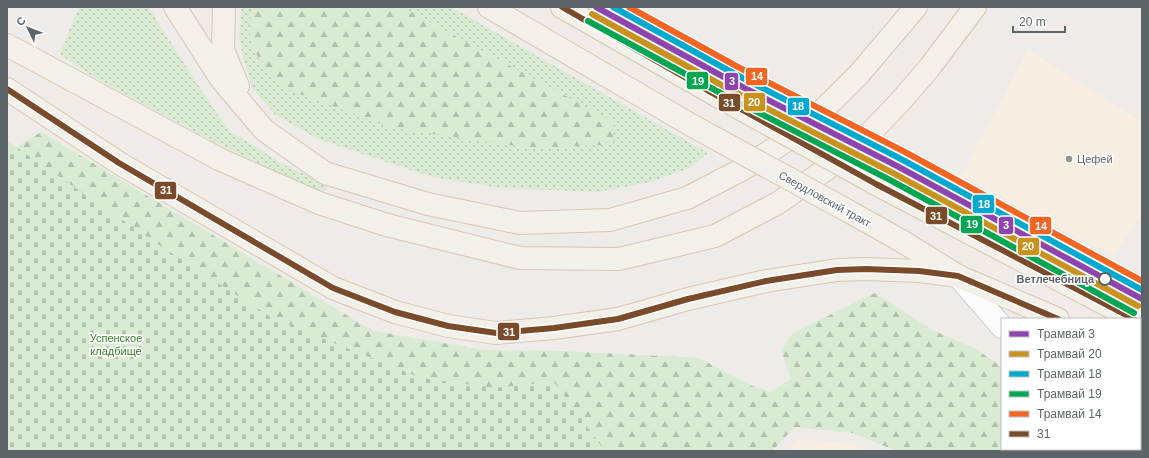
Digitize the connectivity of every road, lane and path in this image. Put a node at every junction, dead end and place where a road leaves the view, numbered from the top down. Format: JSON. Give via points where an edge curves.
{"nodes":[{"id":1,"x":175,"y":7,"type":"edge"},
{"id":2,"x":224,"y":7,"type":"edge"},
{"id":3,"x":489,"y":7,"type":"edge"},
{"id":4,"x":562,"y":7,"type":"edge"},
{"id":5,"x":916,"y":7,"type":"edge"},
{"id":6,"x":976,"y":7,"type":"edge"},
{"id":7,"x":7,"y":45,"type":"edge"},
{"id":8,"x":7,"y":89,"type":"edge"},
{"id":9,"x":264,"y":130,"type":"junction"},
{"id":10,"x":958,"y":276,"type":"junction"},
{"id":11,"x":1056,"y":318,"type":"edge"},
{"id":12,"x":1132,"y":318,"type":"edge"},
{"id":13,"x":1001,"y":327,"type":"edge"}],
"edges":[{"from":1,"to":9,"type":"main road","via":[[221,79]]},
{"from":2,"to":9,"type":"main road","via":[[223,50],[240,93]]},
{"from":3,"to":10,"type":"main road","name":"Свердловский тракт","bridge":true,"via":[[691,125],[900,240]]},
{"from":4,"to":12,"type":"main road","bridge":true,"via":[[876,184]]},
{"from":5,"to":9,"type":"main road","via":[[860,73],[799,132],[743,169],[687,198],[610,220],[520,223],[428,204],[325,173]]},
{"from":6,"to":7,"type":"main road","via":[[899,103],[838,161],[778,203],[715,236],[619,259],[520,258],[387,225],[319,203],[219,159]]},
{"from":8,"to":10,"type":"main road","name":"Свердловский тракт","via":[[119,163],[333,288],[395,312],[448,326],[496,333],[618,319],[766,281],[837,270],[919,271]]},
{"from":10,"to":11,"type":"main road","name":"Свердловский тракт"},
{"from":10,"to":13,"type":"main road"}]}
